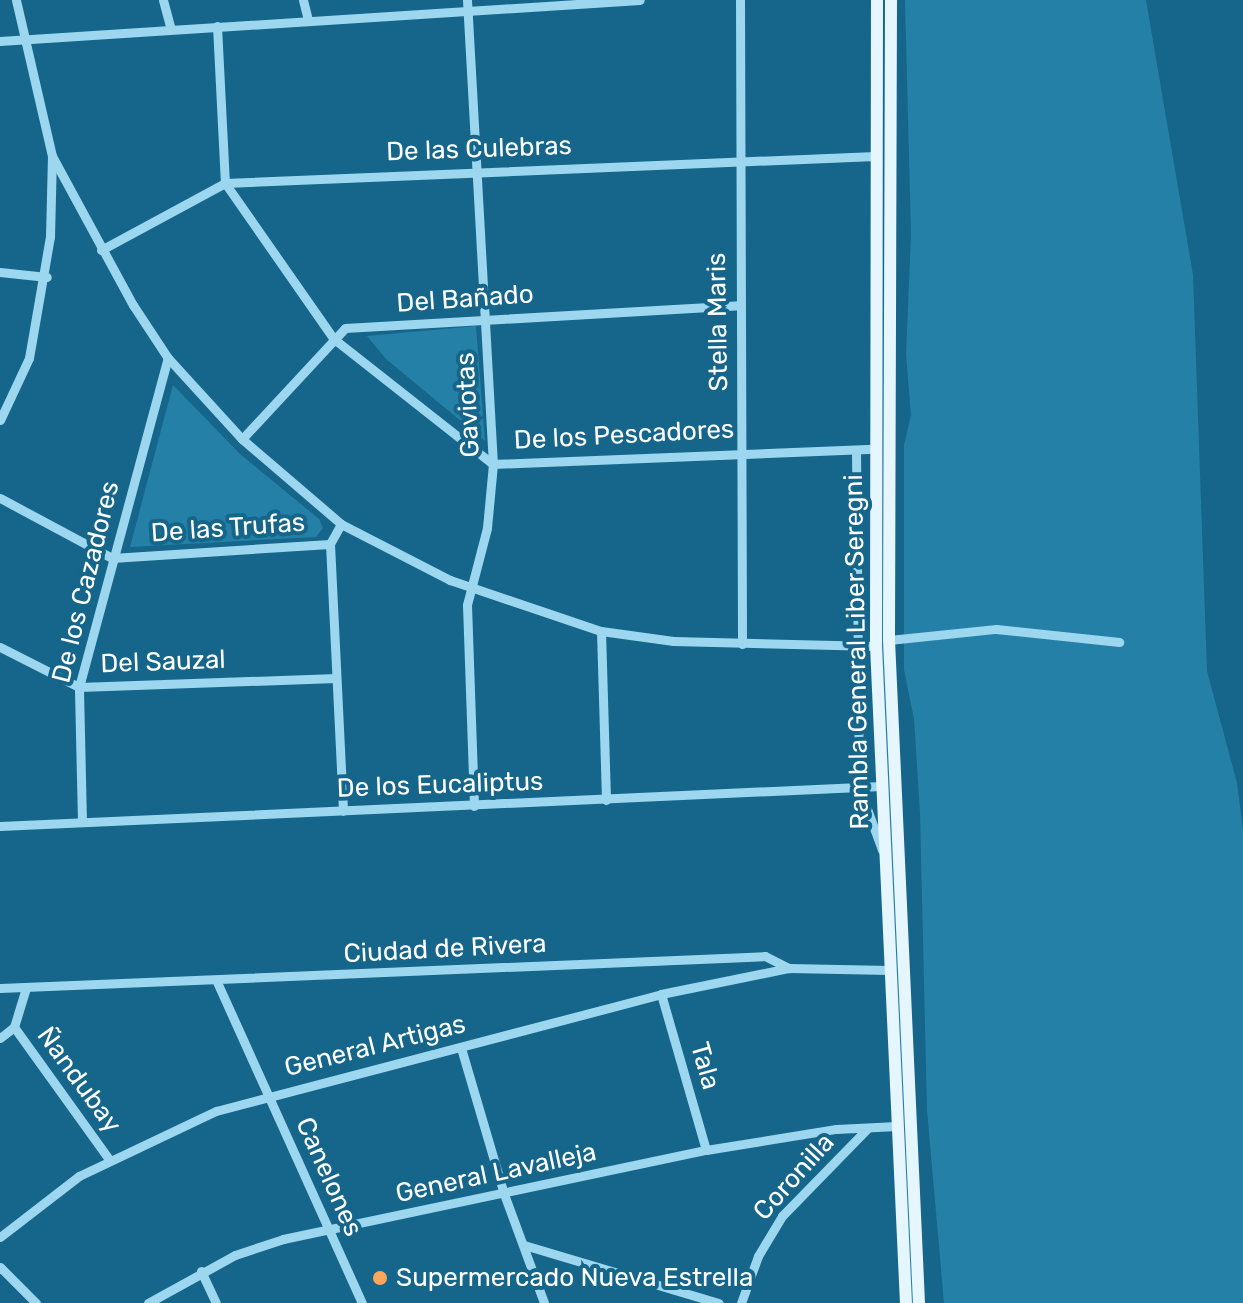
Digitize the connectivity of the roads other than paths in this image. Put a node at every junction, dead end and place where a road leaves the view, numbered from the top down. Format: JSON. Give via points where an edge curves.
{"nodes":[{"id":1,"x":16,"y":0,"type":"edge"},
{"id":2,"x":163,"y":0,"type":"edge"},
{"id":3,"x":303,"y":0,"type":"edge"},
{"id":4,"x":640,"y":0,"type":"edge"},
{"id":5,"x":740,"y":0,"type":"edge"},
{"id":6,"x":877,"y":0,"type":"edge"},
{"id":7,"x":891,"y":0,"type":"edge"},
{"id":8,"x":600,"y":1,"type":"edge"},
{"id":9,"x":468,"y":5,"type":"edge"},
{"id":10,"x":308,"y":20,"type":"junction"},
{"id":11,"x":217,"y":26,"type":"junction"},
{"id":12,"x":171,"y":29,"type":"junction"},
{"id":13,"x":25,"y":38,"type":"junction"},
{"id":14,"x":0,"y":41,"type":"edge"},
{"id":15,"x":52,"y":156,"type":"junction"},
{"id":16,"x":875,"y":156,"type":"junction"},
{"id":17,"x":739,"y":162,"type":"junction"},
{"id":18,"x":477,"y":169,"type":"junction"},
{"id":19,"x":225,"y":183,"type":"junction"},
{"id":20,"x":101,"y":250,"type":"junction"},
{"id":21,"x":0,"y":272,"type":"edge"},
{"id":22,"x":47,"y":277,"type":"junction"},
{"id":23,"x":739,"y":305,"type":"junction"},
{"id":24,"x":486,"y":319,"type":"junction"},
{"id":25,"x":334,"y":339,"type":"junction"},
{"id":26,"x":168,"y":358,"type":"junction"},
{"id":27,"x":0,"y":420,"type":"edge"},
{"id":28,"x":242,"y":439,"type":"junction"},
{"id":29,"x":874,"y":449,"type":"junction"},
{"id":30,"x":856,"y":450,"type":"junction"},
{"id":31,"x":741,"y":451,"type":"junction"},
{"id":32,"x":493,"y":464,"type":"junction"},
{"id":33,"x":0,"y":498,"type":"edge"},
{"id":34,"x":341,"y":524,"type":"junction"},
{"id":35,"x":330,"y":544,"type":"junction"},
{"id":36,"x":112,"y":558,"type":"junction"},
{"id":37,"x":470,"y":588,"type":"junction"},
{"id":38,"x":601,"y":631,"type":"junction"},
{"id":39,"x":889,"y":640,"type":"junction"},
{"id":40,"x":1119,"y":642,"type":"dead end"},
{"id":41,"x":742,"y":644,"type":"junction"},
{"id":42,"x":857,"y":646,"type":"junction"},
{"id":43,"x":876,"y":646,"type":"junction"},
{"id":44,"x":0,"y":647,"type":"edge"},
{"id":45,"x":336,"y":678,"type":"junction"},
{"id":46,"x":79,"y":687,"type":"junction"},
{"id":47,"x":881,"y":786,"type":"junction"},
{"id":48,"x":859,"y":787,"type":"junction"},
{"id":49,"x":606,"y":800,"type":"junction"},
{"id":50,"x":474,"y":806,"type":"junction"},
{"id":51,"x":343,"y":811,"type":"junction"},
{"id":52,"x":82,"y":822,"type":"junction"},
{"id":53,"x":0,"y":826,"type":"edge"},
{"id":54,"x":884,"y":855,"type":"junction"},
{"id":55,"x":789,"y":968,"type":"junction"},
{"id":56,"x":889,"y":970,"type":"junction"},
{"id":57,"x":217,"y":982,"type":"junction"},
{"id":58,"x":0,"y":988,"type":"edge"},
{"id":59,"x":25,"y":991,"type":"junction"},
{"id":60,"x":661,"y":994,"type":"junction"},
{"id":61,"x":14,"y":1027,"type":"junction"},
{"id":62,"x":0,"y":1038,"type":"edge"},
{"id":63,"x":461,"y":1048,"type":"junction"},
{"id":64,"x":267,"y":1095,"type":"junction"},
{"id":65,"x":897,"y":1126,"type":"junction"},
{"id":66,"x":867,"y":1129,"type":"junction"},
{"id":67,"x":706,"y":1150,"type":"junction"},
{"id":68,"x":109,"y":1159,"type":"junction"},
{"id":69,"x":504,"y":1194,"type":"junction"},
{"id":70,"x":329,"y":1231,"type":"junction"},
{"id":71,"x":0,"y":1237,"type":"edge"},
{"id":72,"x":524,"y":1245,"type":"junction"},
{"id":73,"x":0,"y":1267,"type":"edge"},
{"id":74,"x":201,"y":1271,"type":"junction"},
{"id":75,"x":36,"y":1303,"type":"edge"},
{"id":76,"x":148,"y":1303,"type":"edge"},
{"id":77,"x":216,"y":1303,"type":"edge"},
{"id":78,"x":362,"y":1303,"type":"edge"},
{"id":79,"x":544,"y":1303,"type":"edge"},
{"id":80,"x":719,"y":1303,"type":"edge"},
{"id":81,"x":741,"y":1303,"type":"edge"},
{"id":82,"x":906,"y":1303,"type":"edge"},
{"id":83,"x":919,"y":1303,"type":"edge"}],
"edges":[{"from":1,"to":13,"type":"street"},
{"from":2,"to":12,"type":"street"},
{"from":3,"to":10,"type":"street"},
{"from":4,"to":8,"type":"street"},
{"from":5,"to":17,"type":"street","name":"Stella Maris"},
{"from":6,"to":16,"type":"main road","name":"Rambla General Liber Seregni"},
{"from":7,"to":39,"type":"main road","name":"Rambla General Liber Seregni"},
{"from":8,"to":9,"type":"street"},
{"from":9,"to":10,"type":"street"},
{"from":9,"to":18,"type":"street","name":"Gaviotas"},
{"from":10,"to":11,"type":"street"},
{"from":11,"to":12,"type":"street"},
{"from":11,"to":19,"type":"street"},
{"from":12,"to":13,"type":"street"},
{"from":13,"to":14,"type":"street"},
{"from":13,"to":15,"type":"street"},
{"from":15,"to":20,"type":"street"},
{"from":15,"to":22,"type":"street"},
{"from":16,"to":17,"type":"street","name":"De las Culebras"},
{"from":16,"to":29,"type":"main road","name":"Rambla General Liber Seregni"},
{"from":17,"to":18,"type":"street","name":"De las Culebras"},
{"from":17,"to":23,"type":"street","name":"Stella Maris"},
{"from":18,"to":19,"type":"street","name":"De las Culebras"},
{"from":18,"to":24,"type":"street","name":"Gaviotas"},
{"from":19,"to":20,"type":"street","name":"De las Culebras"},
{"from":19,"to":25,"type":"street","name":"De los Pescadores"},
{"from":20,"to":26,"type":"street"},
{"from":21,"to":22,"type":"street"},
{"from":22,"to":27,"type":"street","via":[[29,358]]},
{"from":23,"to":24,"type":"street","name":"Del Bañado"},
{"from":23,"to":31,"type":"street","name":"Stella Maris"},
{"from":24,"to":25,"type":"street","name":"Del Bañado","via":[[345,328]]},
{"from":24,"to":32,"type":"street","name":"Gaviotas"},
{"from":25,"to":28,"type":"street","name":"Del Bañado"},
{"from":25,"to":32,"type":"street","name":"De los Pescadores"},
{"from":26,"to":28,"type":"street"},
{"from":26,"to":36,"type":"street","name":"De los Cazadores"},
{"from":28,"to":34,"type":"street"},
{"from":29,"to":30,"type":"street","name":"De los Pescadores"},
{"from":29,"to":43,"type":"main road","name":"Rambla General Liber Seregni"},
{"from":30,"to":31,"type":"street","name":"De los Pescadores"},
{"from":30,"to":42,"type":"street"},
{"from":31,"to":32,"type":"street","name":"De los Pescadores"},
{"from":31,"to":41,"type":"street","name":"Stella Maris"},
{"from":32,"to":37,"type":"street","name":"Gaviotas","via":[[487,528]]},
{"from":33,"to":36,"type":"street"},
{"from":34,"to":35,"type":"street"},
{"from":34,"to":37,"type":"street"},
{"from":35,"to":36,"type":"street","name":"De las Trufas"},
{"from":35,"to":45,"type":"street"},
{"from":36,"to":46,"type":"street","name":"De los Cazadores"},
{"from":37,"to":38,"type":"street"},
{"from":37,"to":50,"type":"street","name":"Gaviotas"},
{"from":38,"to":41,"type":"street"},
{"from":38,"to":49,"type":"street"},
{"from":39,"to":40,"type":"street","via":[[996,629]]},
{"from":39,"to":83,"type":"main road","name":"Rambla General Liber Seregni"},
{"from":41,"to":42,"type":"street"},
{"from":42,"to":43,"type":"street"},
{"from":42,"to":48,"type":"street"},
{"from":43,"to":47,"type":"main road","name":"Rambla General Liber Seregni"},
{"from":44,"to":46,"type":"street","name":"Del Sauzal"},
{"from":45,"to":46,"type":"street","name":"Del Sauzal"},
{"from":45,"to":51,"type":"street"},
{"from":46,"to":52,"type":"street","name":"De los Cazadores"},
{"from":47,"to":48,"type":"street","name":"De los Eucaliptus"},
{"from":47,"to":54,"type":"main road","name":"Rambla General Liber Seregni"},
{"from":48,"to":49,"type":"street","name":"De los Eucaliptus"},
{"from":48,"to":54,"type":"street"},
{"from":49,"to":50,"type":"street","name":"De los Eucaliptus"},
{"from":50,"to":51,"type":"street","name":"De los Eucaliptus"},
{"from":51,"to":52,"type":"street","name":"De los Eucaliptus"},
{"from":52,"to":53,"type":"street","name":"De los Eucaliptus"},
{"from":54,"to":56,"type":"main road","name":"Rambla General Liber Seregni"},
{"from":55,"to":56,"type":"street","name":"Ciudad de Rivera"},
{"from":55,"to":57,"type":"street","name":"Ciudad de Rivera","via":[[765,956]]},
{"from":55,"to":60,"type":"street","name":"General Artigas"},
{"from":56,"to":65,"type":"main road","name":"Rambla General Liber Seregni"},
{"from":57,"to":59,"type":"street","name":"Ciudad de Rivera"},
{"from":57,"to":64,"type":"street","name":"Canelones"},
{"from":58,"to":59,"type":"street","name":"Ciudad de Rivera"},
{"from":59,"to":61,"type":"street"},
{"from":60,"to":63,"type":"street","name":"General Artigas"},
{"from":60,"to":67,"type":"street","name":"Tala"},
{"from":61,"to":62,"type":"street"},
{"from":61,"to":68,"type":"street","name":"Ñandubay"},
{"from":63,"to":64,"type":"street","name":"General Artigas"},
{"from":63,"to":69,"type":"street"},
{"from":64,"to":68,"type":"street","name":"General Artigas","via":[[216,1111]]},
{"from":64,"to":70,"type":"street","name":"Canelones"},
{"from":65,"to":66,"type":"street","name":"General Lavalleja"},
{"from":65,"to":82,"type":"main road","name":"Rambla General Liber Seregni"},
{"from":66,"to":67,"type":"street","name":"General Lavalleja","via":[[820,1131]]},
{"from":66,"to":81,"type":"street","name":"Coronilla","via":[[782,1216],[758,1256]]},
{"from":67,"to":69,"type":"street","name":"General Lavalleja"},
{"from":68,"to":71,"type":"street","name":"General Artigas"},
{"from":69,"to":70,"type":"street","name":"General Lavalleja"},
{"from":69,"to":72,"type":"street"},
{"from":70,"to":74,"type":"street","name":"General Lavalleja","via":[[283,1239]]},
{"from":70,"to":78,"type":"street","name":"Canelones"},
{"from":72,"to":79,"type":"street"},
{"from":72,"to":80,"type":"street"},
{"from":73,"to":75,"type":"street"},
{"from":74,"to":76,"type":"street","name":"General Lavalleja"},
{"from":74,"to":77,"type":"street"}]}
